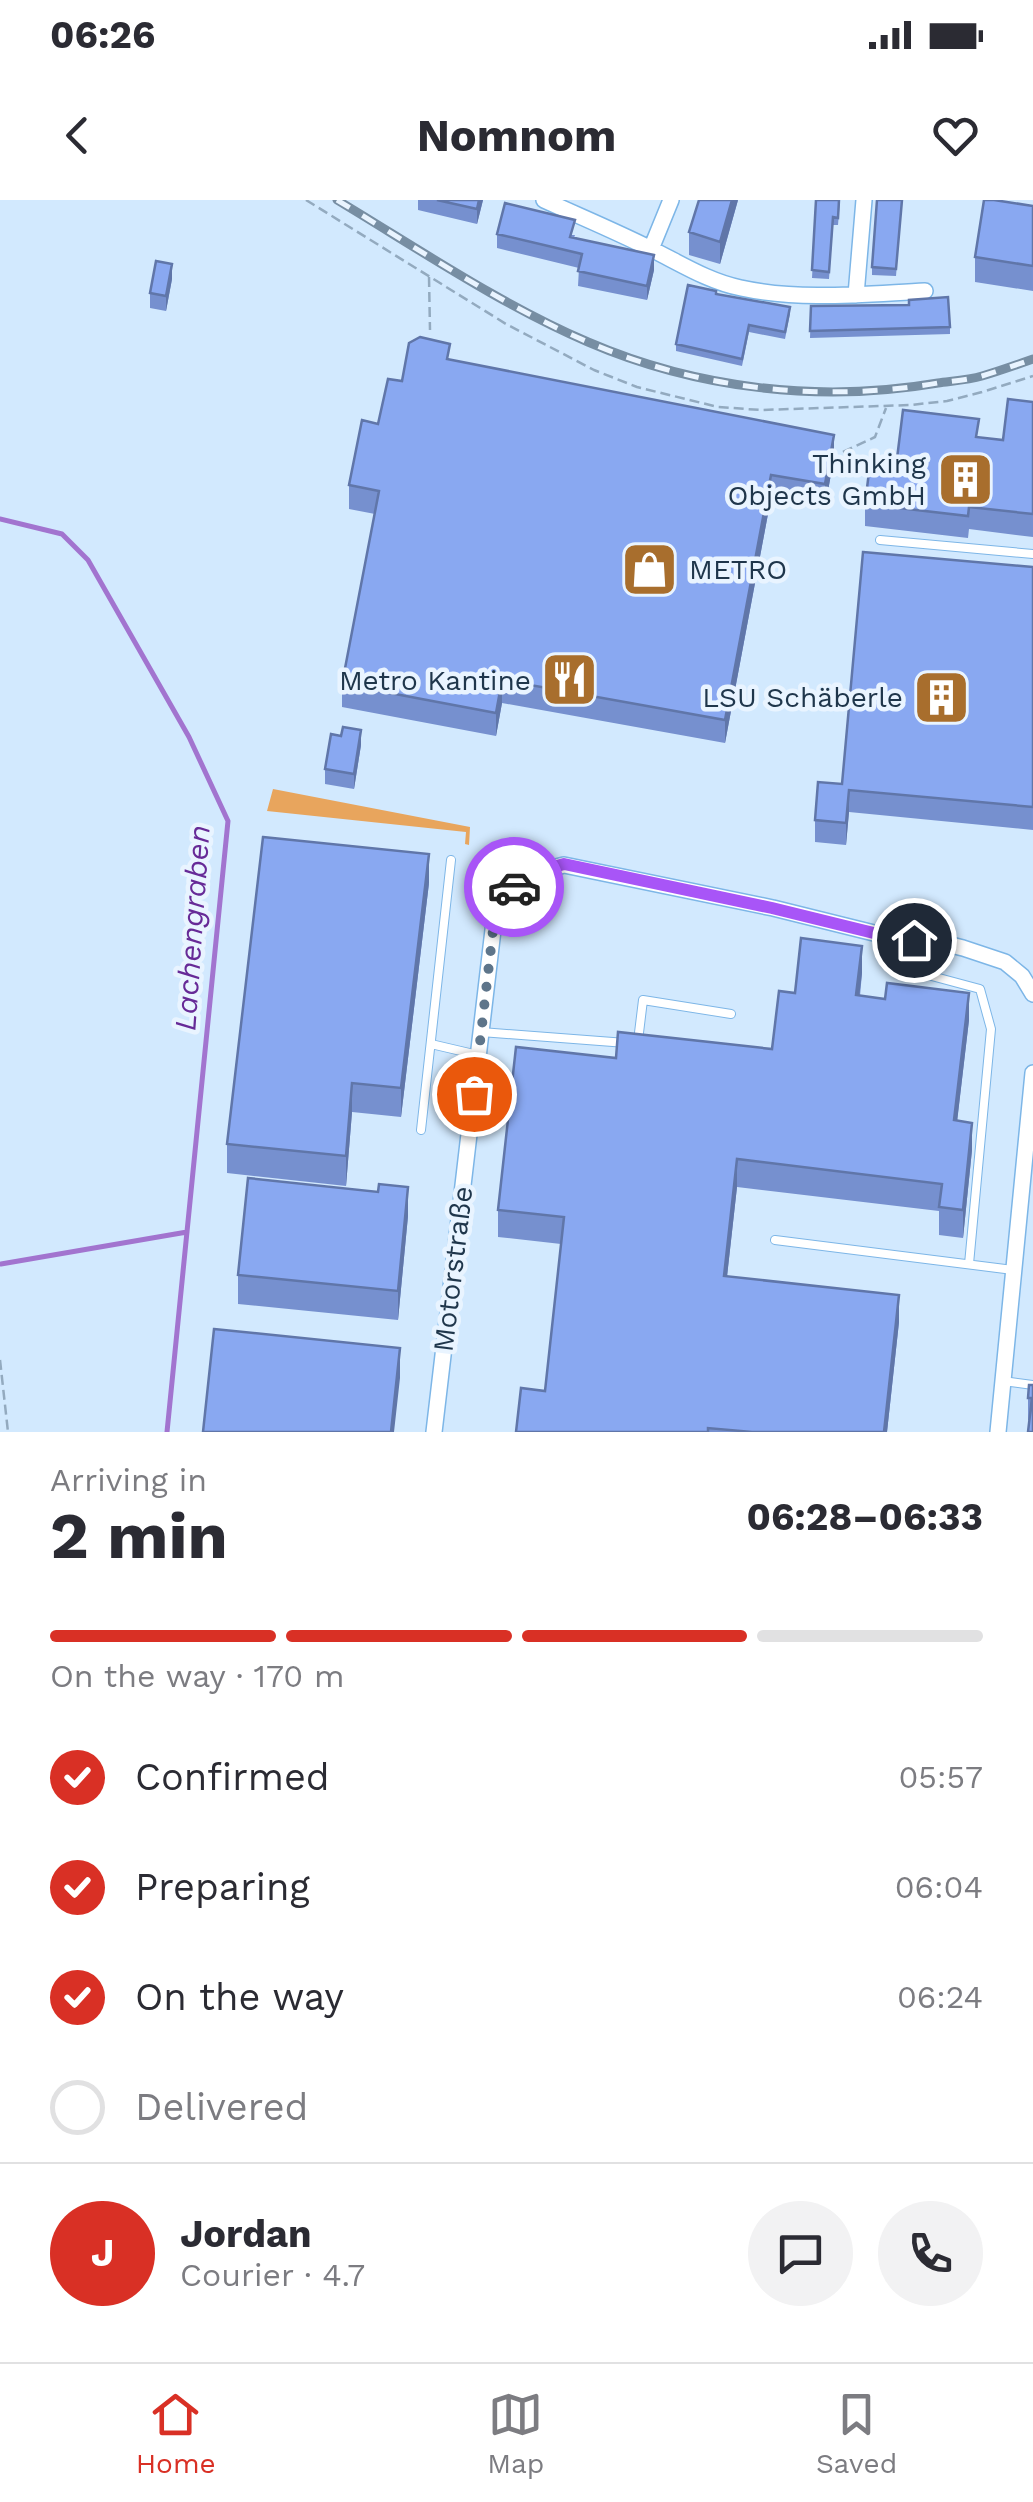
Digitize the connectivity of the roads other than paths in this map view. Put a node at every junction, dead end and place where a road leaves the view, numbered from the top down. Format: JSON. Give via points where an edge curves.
{"nodes":[{"id":1,"x":544,"y":200,"type":"edge"},
{"id":2,"x":671,"y":200,"type":"edge"},
{"id":3,"x":864,"y":200,"type":"edge"},
{"id":4,"x":651,"y":248,"type":"junction"},
{"id":5,"x":926,"y":290,"type":"dead end"},
{"id":6,"x":856,"y":295,"type":"junction"},
{"id":7,"x":880,"y":540,"type":"dead end"},
{"id":8,"x":1033,"y":554,"type":"edge"},
{"id":9,"x":451,"y":860,"type":"dead end"},
{"id":10,"x":890,"y":937,"type":"junction"},
{"id":11,"x":1033,"y":960,"type":"edge"},
{"id":12,"x":1022,"y":976,"type":"junction"},
{"id":13,"x":1033,"y":994,"type":"edge"},
{"id":14,"x":731,"y":1014,"type":"dead end"},
{"id":15,"x":481,"y":1032,"type":"junction"},
{"id":16,"x":431,"y":1044,"type":"junction"},
{"id":17,"x":478,"y":1055,"type":"junction"},
{"id":18,"x":1033,"y":1073,"type":"edge"},
{"id":19,"x":421,"y":1130,"type":"dead end"},
{"id":20,"x":1028,"y":1173,"type":"edge"},
{"id":21,"x":775,"y":1240,"type":"dead end"},
{"id":22,"x":969,"y":1264,"type":"junction"},
{"id":23,"x":1014,"y":1270,"type":"junction"},
{"id":24,"x":1003,"y":1381,"type":"junction"},
{"id":25,"x":1033,"y":1385,"type":"edge"},
{"id":26,"x":434,"y":1432,"type":"edge"},
{"id":27,"x":998,"y":1432,"type":"edge"}],
"edges":[{"from":1,"to":4,"type":"street"},
{"from":2,"to":4,"type":"street"},
{"from":3,"to":6,"type":"street"},
{"from":4,"to":6,"type":"street","via":[[738,288]]},
{"from":5,"to":6,"type":"street"},
{"from":7,"to":8,"type":"lane"},
{"from":9,"to":16,"type":"lane"},
{"from":10,"to":12,"type":"street","name":"Motorstraße","via":[[963,948],[1005,962]]},
{"from":10,"to":15,"type":"street","name":"Motorstraße","via":[[564,864],[522,876],[495,913]]},
{"from":10,"to":22,"type":"lane","via":[[898,967],[980,989],[991,1029]]},
{"from":11,"to":12,"type":"street"},
{"from":12,"to":13,"type":"street"},
{"from":14,"to":15,"type":"lane","via":[[643,1000],[637,1044]]},
{"from":15,"to":17,"type":"street","name":"Motorstraße"},
{"from":16,"to":17,"type":"lane"},
{"from":16,"to":19,"type":"lane"},
{"from":17,"to":26,"type":"street","name":"Motorstraße"},
{"from":18,"to":20,"type":"street"},
{"from":20,"to":23,"type":"street"},
{"from":21,"to":22,"type":"lane"},
{"from":22,"to":23,"type":"lane"},
{"from":23,"to":24,"type":"street"},
{"from":24,"to":25,"type":"lane"},
{"from":24,"to":27,"type":"street"}]}
